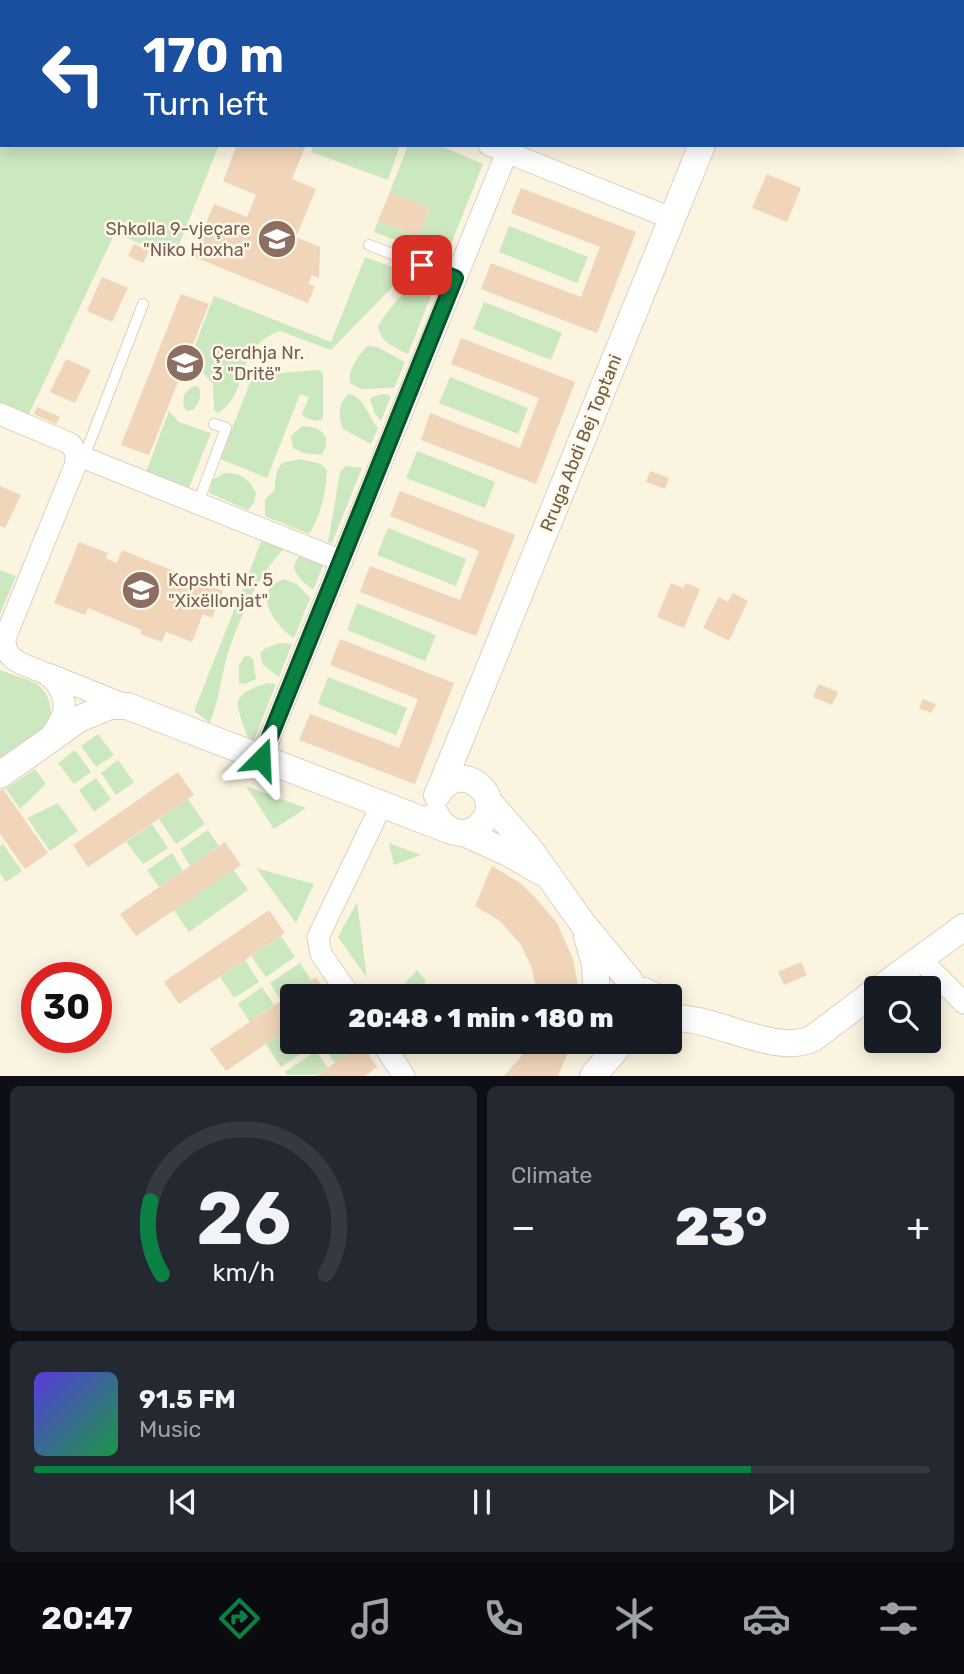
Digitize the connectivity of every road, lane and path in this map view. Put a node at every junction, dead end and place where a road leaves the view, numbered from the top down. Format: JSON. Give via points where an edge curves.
{"nodes":[{"id":1,"x":701,"y":147,"type":"edge"},
{"id":2,"x":498,"y":149,"type":"edge"},
{"id":3,"x":673,"y":219,"type":"junction"},
{"id":4,"x":369,"y":245,"type":"dead end"},
{"id":5,"x":455,"y":278,"type":"junction"},
{"id":6,"x":143,"y":304,"type":"dead end"},
{"id":7,"x":0,"y":414,"type":"edge"},
{"id":8,"x":214,"y":424,"type":"dead end"},
{"id":9,"x":80,"y":456,"type":"junction"},
{"id":10,"x":198,"y":503,"type":"junction"},
{"id":11,"x":342,"y":561,"type":"junction"},
{"id":12,"x":46,"y":673,"type":"junction"},
{"id":13,"x":127,"y":706,"type":"junction"},
{"id":14,"x":460,"y":741,"type":"junction"},
{"id":15,"x":48,"y":742,"type":"junction"},
{"id":16,"x":261,"y":759,"type":"junction"},
{"id":17,"x":0,"y":775,"type":"edge"},
{"id":18,"x":438,"y":793,"type":"junction"},
{"id":19,"x":484,"y":794,"type":"junction"},
{"id":20,"x":389,"y":807,"type":"junction"},
{"id":21,"x":455,"y":831,"type":"junction"},
{"id":22,"x":548,"y":876,"type":"junction"},
{"id":23,"x":583,"y":925,"type":"junction"},
{"id":24,"x":964,"y":927,"type":"edge"},
{"id":25,"x":919,"y":958,"type":"junction"},
{"id":26,"x":895,"y":976,"type":"edge"},
{"id":27,"x":342,"y":984,"type":"edge"},
{"id":28,"x":596,"y":984,"type":"edge"},
{"id":29,"x":638,"y":984,"type":"edge"},
{"id":30,"x":864,"y":1000,"type":"edge"},
{"id":31,"x":964,"y":1003,"type":"edge"},
{"id":32,"x":682,"y":1009,"type":"edge"},
{"id":33,"x":682,"y":1018,"type":"edge"},
{"id":34,"x":715,"y":1025,"type":"junction"},
{"id":35,"x":390,"y":1054,"type":"edge"},
{"id":36,"x":590,"y":1054,"type":"edge"},
{"id":37,"x":612,"y":1054,"type":"edge"},
{"id":38,"x":404,"y":1076,"type":"edge"},
{"id":39,"x":584,"y":1076,"type":"edge"},
{"id":40,"x":593,"y":1076,"type":"edge"}],
"edges":[{"from":1,"to":3,"type":"street","name":"Rruga Abdi Bej Toptani"},
{"from":2,"to":3,"type":"street"},
{"from":2,"to":5,"type":"street"},
{"from":3,"to":14,"type":"street","name":"Rruga Abdi Bej Toptani"},
{"from":4,"to":5,"type":"lane"},
{"from":5,"to":11,"type":"street"},
{"from":6,"to":9,"type":"lane"},
{"from":7,"to":9,"type":"street","via":[[71,444]]},
{"from":8,"to":10,"type":"lane","via":[[226,428]]},
{"from":9,"to":10,"type":"street"},
{"from":9,"to":12,"type":"street","via":[[5,638],[7,653],[15,662]]},
{"from":10,"to":11,"type":"street"},
{"from":11,"to":16,"type":"street"},
{"from":12,"to":13,"type":"street"},
{"from":12,"to":15,"type":"street","via":[[60,689],[65,705]]},
{"from":13,"to":15,"type":"street","via":[[95,710]]},
{"from":13,"to":16,"type":"street"},
{"from":14,"to":18,"type":"street","name":"Rruga Abdi Bej Toptani"},
{"from":14,"to":19,"type":"street","via":[[466,763]]},
{"from":15,"to":17,"type":"street"},
{"from":16,"to":20,"type":"street"},
{"from":18,"to":19,"type":"street","via":[[447,783],[464,778]]},
{"from":18,"to":20,"type":"street","via":[[411,808]]},
{"from":18,"to":21,"type":"street","via":[[436,815]]},
{"from":19,"to":21,"type":"street","via":[[485,819],[480,826]]},
{"from":19,"to":22,"type":"street"},
{"from":20,"to":21,"type":"street"},
{"from":20,"to":27,"type":"street","via":[[318,937],[321,954]]},
{"from":21,"to":22,"type":"street","via":[[510,853]]},
{"from":22,"to":23,"type":"street"},
{"from":23,"to":28,"type":"street","via":[[592,948]]},
{"from":23,"to":29,"type":"street"},
{"from":24,"to":25,"type":"street"},
{"from":25,"to":26,"type":"street"},
{"from":25,"to":31,"type":"street"},
{"from":30,"to":34,"type":"street","via":[[800,1045]]},
{"from":32,"to":34,"type":"street"},
{"from":33,"to":34,"type":"street"},
{"from":35,"to":38,"type":"street"},
{"from":36,"to":39,"type":"street"},
{"from":37,"to":40,"type":"street"}]}
